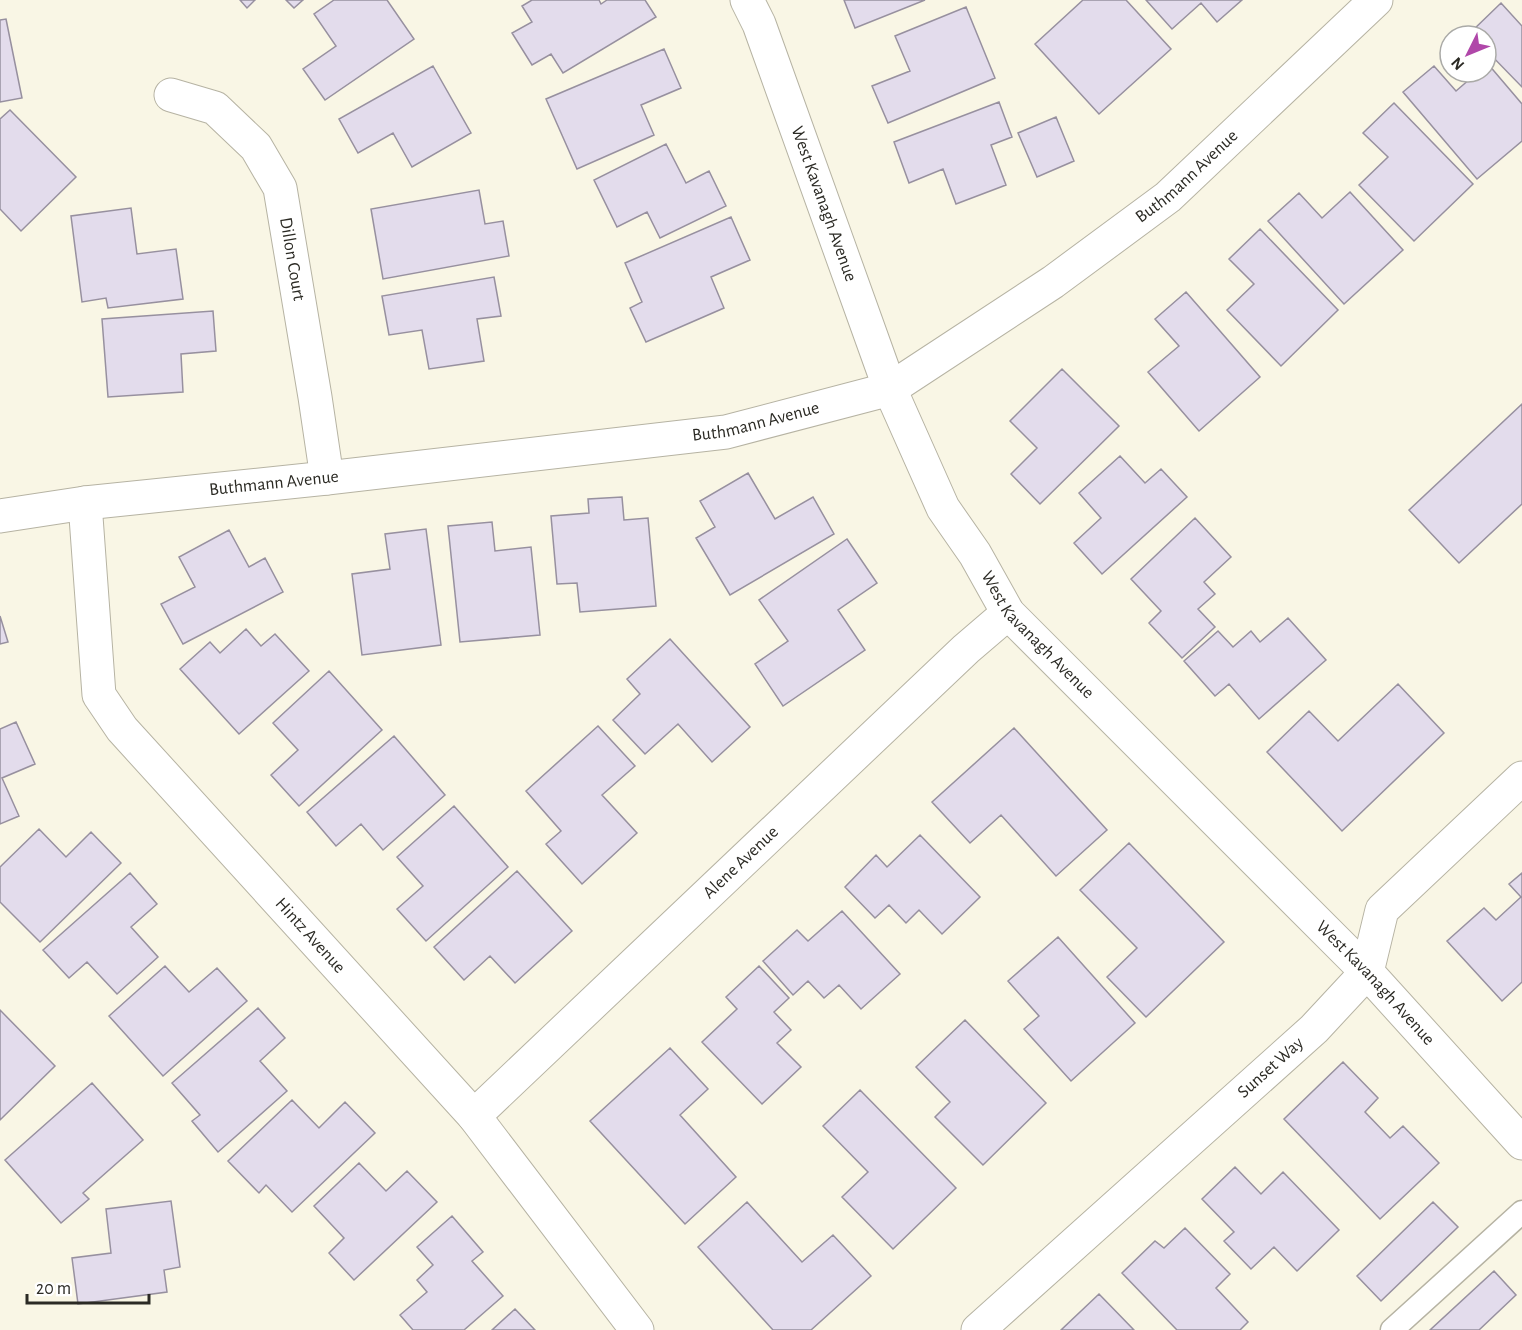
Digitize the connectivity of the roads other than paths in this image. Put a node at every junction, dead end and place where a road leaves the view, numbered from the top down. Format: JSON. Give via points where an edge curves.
{"nodes":[{"id":1,"x":747,"y":0,"type":"edge"},
{"id":2,"x":1376,"y":0,"type":"edge"},
{"id":3,"x":171,"y":95,"type":"dead end"},
{"id":4,"x":890,"y":389,"type":"junction"},
{"id":5,"x":327,"y":478,"type":"junction"},
{"id":6,"x":84,"y":503,"type":"junction"},
{"id":7,"x":0,"y":516,"type":"edge"},
{"id":8,"x":1008,"y":613,"type":"junction"},
{"id":9,"x":1522,"y":778,"type":"edge"},
{"id":10,"x":1367,"y":972,"type":"junction"},
{"id":11,"x":474,"y":1116,"type":"junction"},
{"id":12,"x":1522,"y":1143,"type":"edge"},
{"id":13,"x":1522,"y":1212,"type":"edge"},
{"id":14,"x":638,"y":1330,"type":"edge"},
{"id":15,"x":978,"y":1330,"type":"edge"},
{"id":16,"x":1392,"y":1330,"type":"edge"}],
"edges":[{"from":1,"to":4,"type":"street","name":"West Kavanagh Avenue"},
{"from":2,"to":4,"type":"street","name":"Buthmann Avenue","via":[[1168,197],[1053,282]]},
{"from":3,"to":5,"type":"street","name":"Dillon Court","via":[[215,108],[256,147],[280,188]]},
{"from":4,"to":5,"type":"street","name":"Buthmann Avenue","via":[[726,432]]},
{"from":4,"to":8,"type":"street","name":"West Kavanagh Avenue","via":[[943,508]]},
{"from":5,"to":6,"type":"street","name":"Buthmann Avenue"},
{"from":6,"to":7,"type":"street","name":"Buthmann Avenue"},
{"from":6,"to":11,"type":"street","name":"Hintz Avenue","via":[[99,695],[122,729]]},
{"from":8,"to":10,"type":"street","name":"West Kavanagh Avenue"},
{"from":8,"to":11,"type":"street","name":"Alene Avenue"},
{"from":9,"to":10,"type":"street","name":"Sunset Way","via":[[1382,910]]},
{"from":10,"to":12,"type":"street","name":"West Kavanagh Avenue"},
{"from":10,"to":15,"type":"street","name":"Sunset Way","via":[[1314,1029]]},
{"from":11,"to":14,"type":"street","name":"Hintz Avenue"},
{"from":13,"to":16,"type":"lane"}]}
